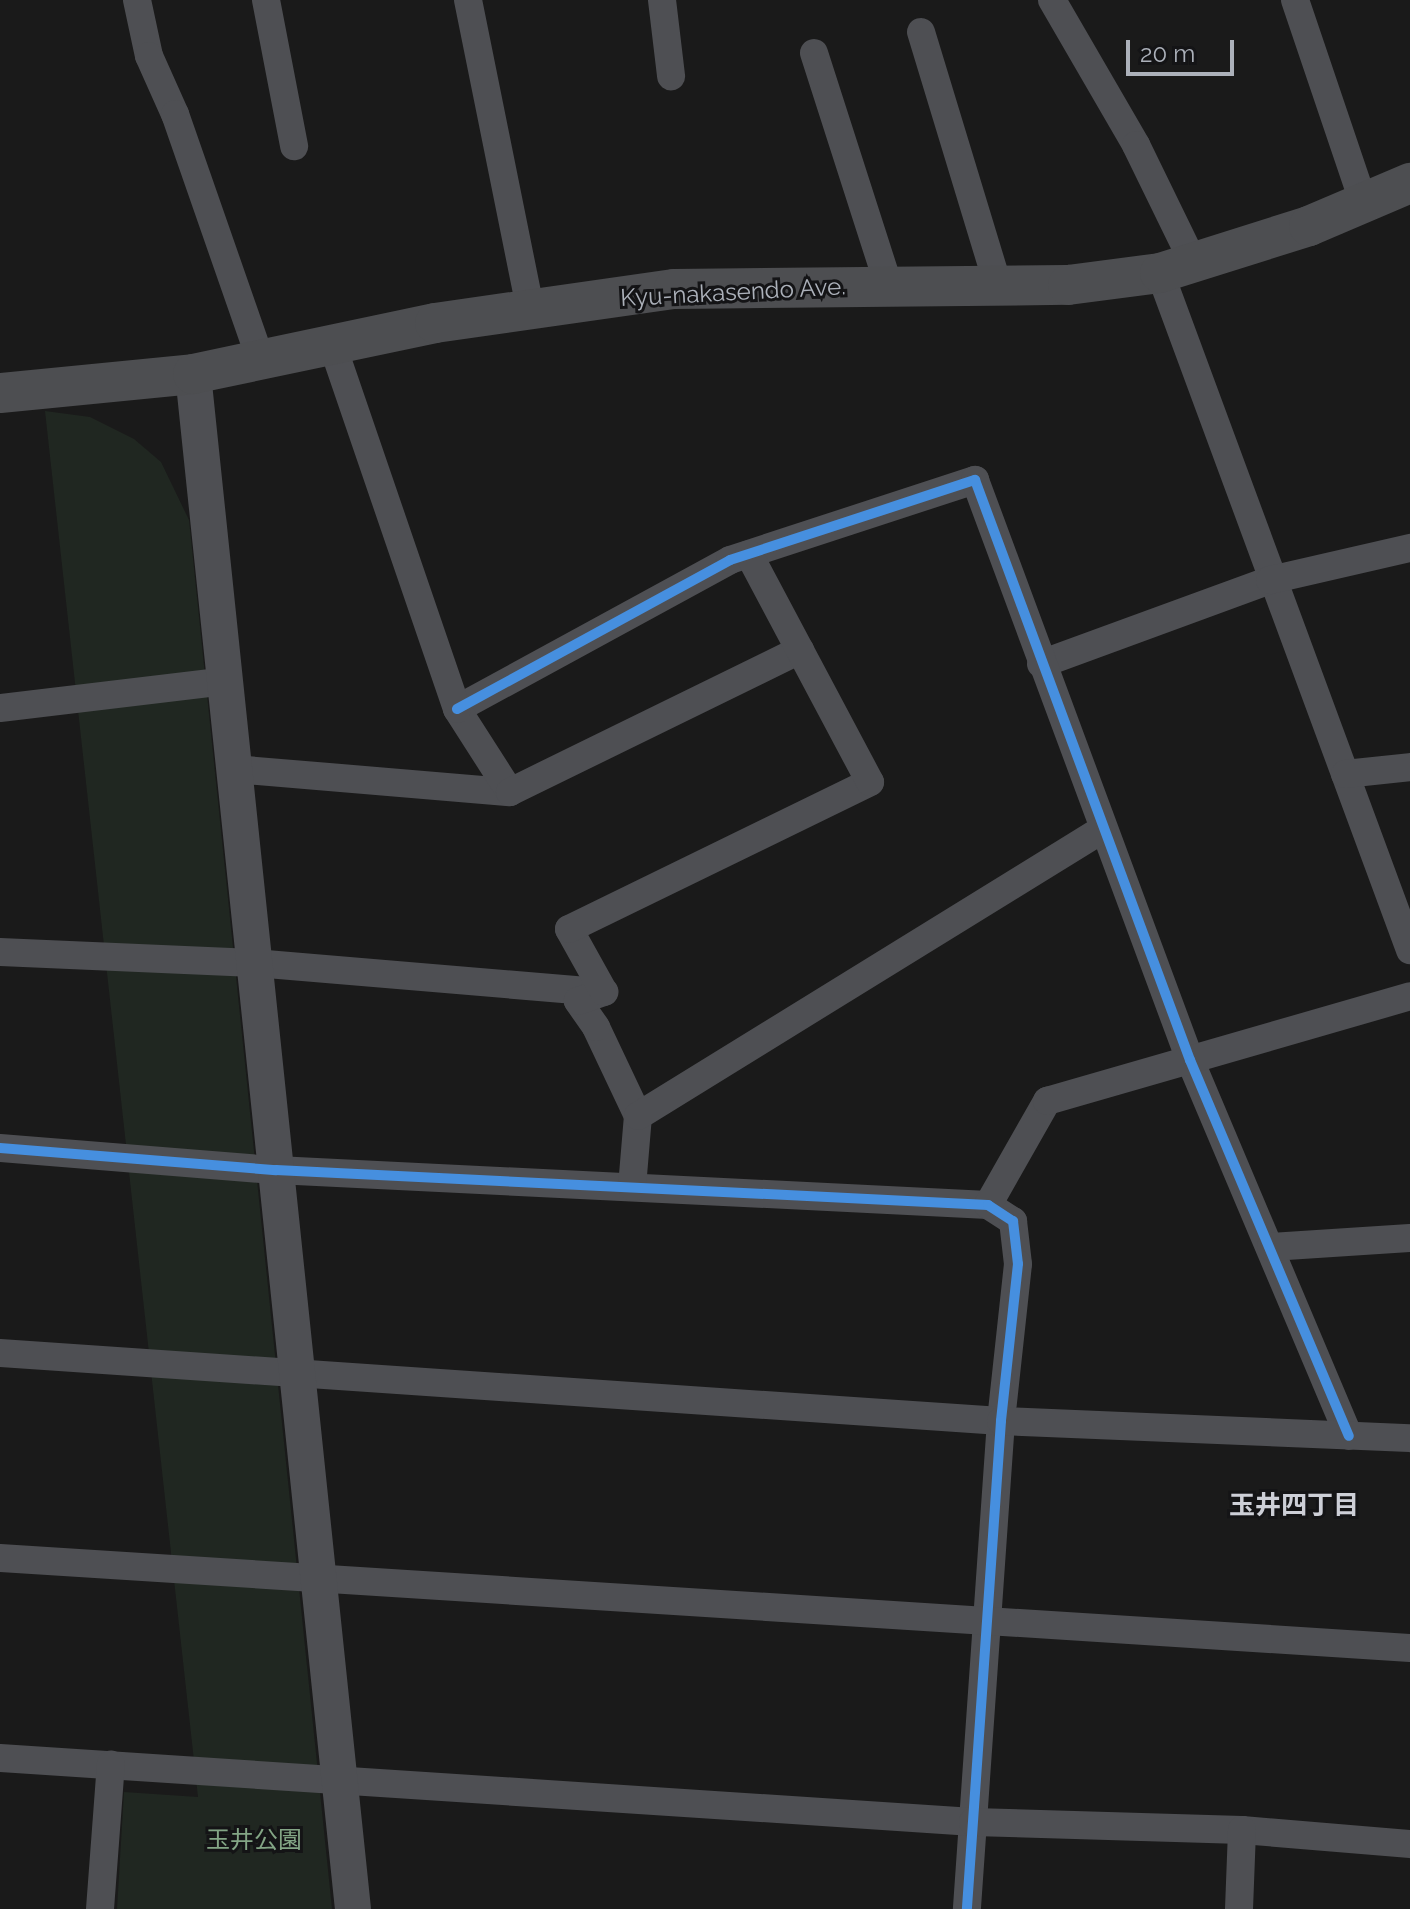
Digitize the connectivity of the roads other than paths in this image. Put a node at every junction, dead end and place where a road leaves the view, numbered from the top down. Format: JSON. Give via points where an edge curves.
{"nodes":[{"id":1,"x":137,"y":0,"type":"edge"},
{"id":2,"x":266,"y":0,"type":"edge"},
{"id":3,"x":468,"y":0,"type":"edge"},
{"id":4,"x":662,"y":0,"type":"edge"},
{"id":5,"x":1052,"y":0,"type":"edge"},
{"id":6,"x":1295,"y":0,"type":"edge"},
{"id":7,"x":921,"y":32,"type":"dead end"},
{"id":8,"x":814,"y":53,"type":"dead end"},
{"id":9,"x":671,"y":76,"type":"dead end"},
{"id":10,"x":294,"y":146,"type":"dead end"},
{"id":11,"x":1410,"y":183,"type":"edge"},
{"id":12,"x":1364,"y":204,"type":"junction"},
{"id":13,"x":1177,"y":268,"type":"junction"},
{"id":14,"x":889,"y":286,"type":"junction"},
{"id":15,"x":998,"y":286,"type":"junction"},
{"id":16,"x":530,"y":307,"type":"junction"},
{"id":17,"x":332,"y":344,"type":"junction"},
{"id":18,"x":261,"y":361,"type":"junction"},
{"id":19,"x":193,"y":374,"type":"junction"},
{"id":20,"x":0,"y":393,"type":"edge"},
{"id":21,"x":1410,"y":548,"type":"edge"},
{"id":22,"x":749,"y":554,"type":"junction"},
{"id":23,"x":1270,"y":580,"type":"junction"},
{"id":24,"x":800,"y":650,"type":"junction"},
{"id":25,"x":1041,"y":664,"type":"junction"},
{"id":26,"x":225,"y":681,"type":"junction"},
{"id":27,"x":0,"y":708,"type":"edge"},
{"id":28,"x":457,"y":709,"type":"junction"},
{"id":29,"x":1410,"y":767,"type":"edge"},
{"id":30,"x":234,"y":769,"type":"junction"},
{"id":31,"x":1345,"y":774,"type":"junction"},
{"id":32,"x":510,"y":792,"type":"junction"},
{"id":33,"x":1103,"y":829,"type":"junction"},
{"id":34,"x":1410,"y":950,"type":"edge"},
{"id":35,"x":0,"y":952,"type":"edge"},
{"id":36,"x":254,"y":963,"type":"junction"},
{"id":37,"x":604,"y":992,"type":"junction"},
{"id":38,"x":1410,"y":996,"type":"edge"},
{"id":39,"x":1190,"y":1060,"type":"junction"},
{"id":40,"x":638,"y":1116,"type":"junction"},
{"id":41,"x":0,"y":1148,"type":"edge"},
{"id":42,"x":276,"y":1170,"type":"junction"},
{"id":43,"x":632,"y":1187,"type":"junction"},
{"id":44,"x":988,"y":1205,"type":"junction"},
{"id":45,"x":1410,"y":1238,"type":"edge"},
{"id":46,"x":1271,"y":1247,"type":"junction"},
{"id":47,"x":0,"y":1353,"type":"edge"},
{"id":48,"x":296,"y":1369,"type":"junction"},
{"id":49,"x":1001,"y":1421,"type":"junction"},
{"id":50,"x":1349,"y":1436,"type":"junction"},
{"id":51,"x":1410,"y":1438,"type":"edge"},
{"id":52,"x":0,"y":1558,"type":"edge"},
{"id":53,"x":319,"y":1580,"type":"junction"},
{"id":54,"x":986,"y":1624,"type":"junction"},
{"id":55,"x":1410,"y":1648,"type":"edge"},
{"id":56,"x":0,"y":1758,"type":"edge"},
{"id":57,"x":111,"y":1764,"type":"junction"},
{"id":58,"x":339,"y":1779,"type":"junction"},
{"id":59,"x":973,"y":1822,"type":"junction"},
{"id":60,"x":1242,"y":1830,"type":"junction"},
{"id":61,"x":1410,"y":1844,"type":"edge"},
{"id":62,"x":100,"y":1909,"type":"edge"},
{"id":63,"x":353,"y":1909,"type":"edge"},
{"id":64,"x":967,"y":1909,"type":"edge"},
{"id":65,"x":1239,"y":1909,"type":"edge"}],
"edges":[{"from":1,"to":18,"type":"street","via":[[149,56],[175,114]]},
{"from":2,"to":10,"type":"street"},
{"from":3,"to":16,"type":"street"},
{"from":4,"to":9,"type":"street"},
{"from":5,"to":13,"type":"street","via":[[1136,145]]},
{"from":6,"to":12,"type":"street"},
{"from":7,"to":15,"type":"street"},
{"from":8,"to":14,"type":"street"},
{"from":11,"to":12,"type":"main road","name":"Kyu-nakasendo Ave."},
{"from":12,"to":13,"type":"main road","name":"Kyu-nakasendo Ave."},
{"from":13,"to":15,"type":"main road","name":"Kyu-nakasendo Ave.","via":[[1068,285]]},
{"from":13,"to":23,"type":"street"},
{"from":14,"to":15,"type":"main road","name":"Kyu-nakasendo Ave."},
{"from":14,"to":16,"type":"main road","name":"Kyu-nakasendo Ave.","via":[[674,289]]},
{"from":16,"to":17,"type":"main road","name":"Kyu-nakasendo Ave."},
{"from":17,"to":18,"type":"main road","name":"Kyu-nakasendo Ave."},
{"from":17,"to":28,"type":"street"},
{"from":18,"to":19,"type":"main road","name":"Kyu-nakasendo Ave."},
{"from":19,"to":20,"type":"main road","name":"Kyu-nakasendo Ave."},
{"from":19,"to":26,"type":"street"},
{"from":21,"to":23,"type":"street"},
{"from":22,"to":24,"type":"street"},
{"from":22,"to":25,"type":"street","via":[[975,480]]},
{"from":22,"to":28,"type":"street"},
{"from":23,"to":25,"type":"street"},
{"from":23,"to":31,"type":"street"},
{"from":24,"to":32,"type":"street"},
{"from":24,"to":37,"type":"street","via":[[870,782],[569,929]]},
{"from":25,"to":33,"type":"street"},
{"from":26,"to":27,"type":"street"},
{"from":26,"to":30,"type":"street"},
{"from":28,"to":32,"type":"street"},
{"from":29,"to":31,"type":"street"},
{"from":30,"to":32,"type":"street"},
{"from":30,"to":36,"type":"street"},
{"from":31,"to":34,"type":"street"},
{"from":33,"to":39,"type":"street"},
{"from":33,"to":40,"type":"street"},
{"from":35,"to":36,"type":"street"},
{"from":36,"to":37,"type":"street"},
{"from":36,"to":42,"type":"street"},
{"from":37,"to":40,"type":"street","via":[[578,1001]]},
{"from":38,"to":39,"type":"street"},
{"from":39,"to":44,"type":"street","via":[[1047,1101]]},
{"from":39,"to":46,"type":"street"},
{"from":40,"to":43,"type":"street"},
{"from":41,"to":42,"type":"street"},
{"from":42,"to":43,"type":"street"},
{"from":42,"to":48,"type":"street"},
{"from":43,"to":44,"type":"street"},
{"from":44,"to":49,"type":"street","via":[[1013,1221],[1018,1264]]},
{"from":45,"to":46,"type":"street"},
{"from":46,"to":50,"type":"street"},
{"from":47,"to":48,"type":"street"},
{"from":48,"to":49,"type":"street"},
{"from":48,"to":53,"type":"street"},
{"from":49,"to":50,"type":"street"},
{"from":49,"to":54,"type":"street"},
{"from":50,"to":51,"type":"street"},
{"from":52,"to":53,"type":"street"},
{"from":53,"to":54,"type":"street"},
{"from":53,"to":58,"type":"street"},
{"from":54,"to":55,"type":"street"},
{"from":54,"to":59,"type":"street"},
{"from":56,"to":57,"type":"street"},
{"from":57,"to":58,"type":"street"},
{"from":57,"to":62,"type":"street"},
{"from":58,"to":59,"type":"street"},
{"from":58,"to":63,"type":"street"},
{"from":59,"to":60,"type":"street"},
{"from":59,"to":64,"type":"street"},
{"from":60,"to":61,"type":"street"},
{"from":60,"to":65,"type":"street"}]}
